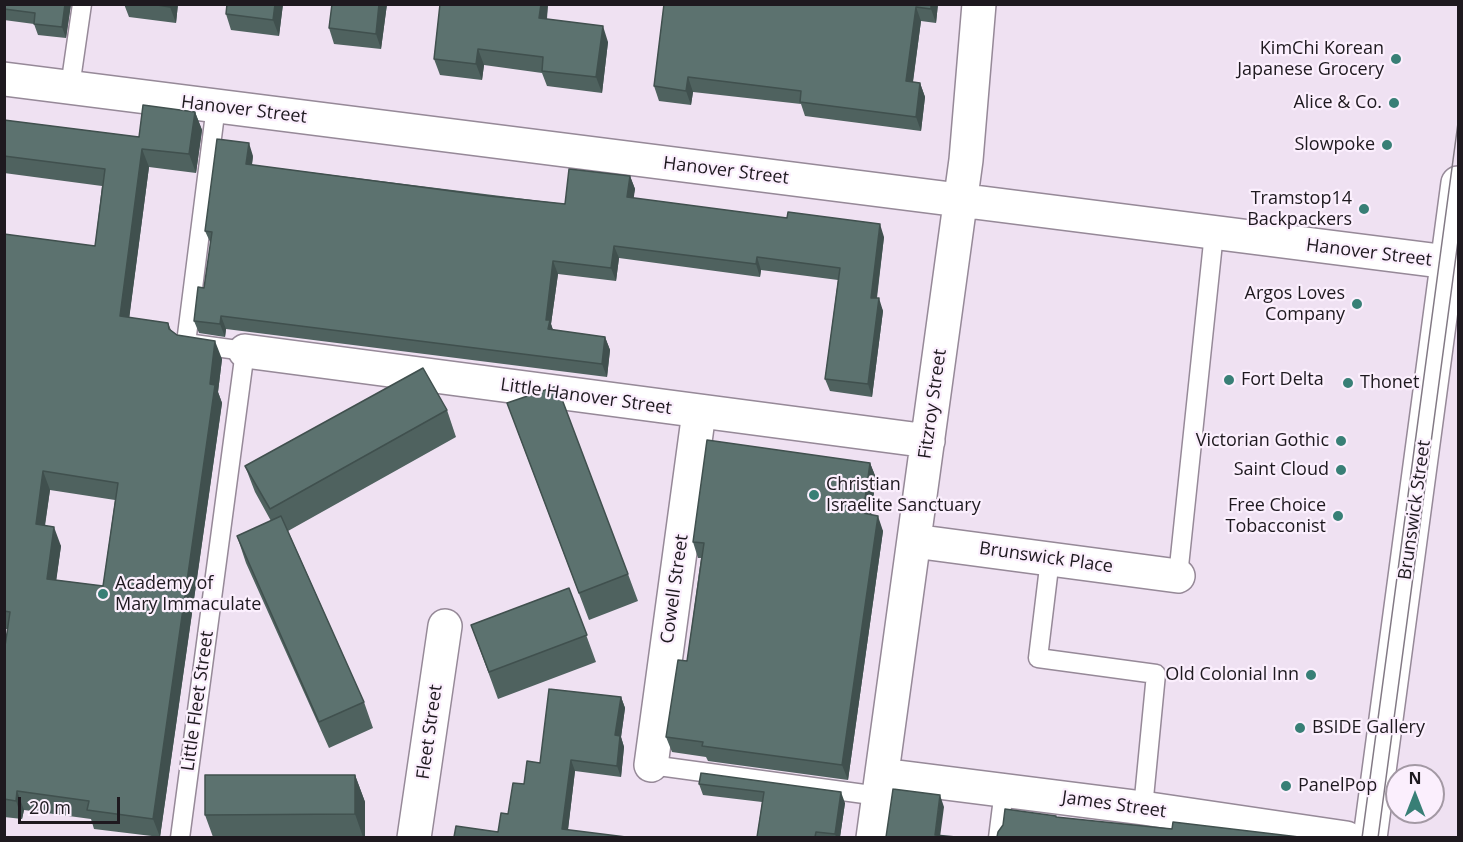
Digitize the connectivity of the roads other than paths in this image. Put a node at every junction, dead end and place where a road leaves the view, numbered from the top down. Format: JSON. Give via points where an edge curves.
{"nodes":[{"id":1,"x":82,"y":4,"type":"edge"},
{"id":2,"x":979,"y":4,"type":"edge"},
{"id":3,"x":4,"y":79,"type":"edge"},
{"id":4,"x":70,"y":87,"type":"junction"},
{"id":5,"x":216,"y":106,"type":"junction"},
{"id":6,"x":1458,"y":183,"type":"edge"},
{"id":7,"x":960,"y":201,"type":"junction"},
{"id":8,"x":1214,"y":233,"type":"junction"},
{"id":9,"x":1448,"y":262,"type":"junction"},
{"id":10,"x":245,"y":351,"type":"junction"},
{"id":11,"x":699,"y":412,"type":"junction"},
{"id":12,"x":928,"y":441,"type":"junction"},
{"id":13,"x":914,"y":541,"type":"junction"},
{"id":14,"x":1050,"y":559,"type":"junction"},
{"id":15,"x":1178,"y":576,"type":"joint"},
{"id":16,"x":445,"y":626,"type":"dead end"},
{"id":17,"x":651,"y":765,"type":"joint"},
{"id":18,"x":880,"y":786,"type":"junction"},
{"id":19,"x":1004,"y":790,"type":"junction"},
{"id":20,"x":1143,"y":808,"type":"junction"},
{"id":21,"x":180,"y":837,"type":"edge"},
{"id":22,"x":414,"y":837,"type":"edge"},
{"id":23,"x":873,"y":837,"type":"edge"},
{"id":24,"x":998,"y":837,"type":"edge"},
{"id":25,"x":1346,"y":837,"type":"edge"},
{"id":26,"x":1370,"y":837,"type":"edge"}],
"edges":[{"from":1,"to":4,"type":"lane"},
{"from":2,"to":7,"type":"street","name":"Fitzroy Street"},
{"from":3,"to":4,"type":"street","name":"Hanover Street"},
{"from":4,"to":5,"type":"street","name":"Hanover Street"},
{"from":5,"to":7,"type":"street","name":"Hanover Street"},
{"from":5,"to":10,"type":"lane","via":[[186,343]]},
{"from":6,"to":9,"type":"street","name":"Brunswick Street"},
{"from":7,"to":8,"type":"street","name":"Hanover Street"},
{"from":7,"to":12,"type":"street","name":"Fitzroy Street"},
{"from":8,"to":9,"type":"street","name":"Hanover Street"},
{"from":8,"to":15,"type":"lane"},
{"from":9,"to":26,"type":"street","name":"Brunswick Street"},
{"from":10,"to":11,"type":"street","name":"Little Hanover Street"},
{"from":10,"to":21,"type":"lane","name":"Little Fleet Street"},
{"from":11,"to":12,"type":"street","name":"Little Hanover Street"},
{"from":11,"to":17,"type":"street","name":"Cowell Street"},
{"from":12,"to":13,"type":"street","name":"Fitzroy Street"},
{"from":13,"to":14,"type":"street","name":"Brunswick Place"},
{"from":13,"to":18,"type":"street","name":"Fitzroy Street"},
{"from":14,"to":15,"type":"street","name":"Brunswick Place"},
{"from":14,"to":20,"type":"lane","via":[[1038,658],[1155,674]]},
{"from":16,"to":22,"type":"street","name":"Fleet Street"},
{"from":17,"to":18,"type":"lane"},
{"from":18,"to":19,"type":"street","name":"James Street"},
{"from":18,"to":23,"type":"street","name":"Fitzroy Street"},
{"from":19,"to":20,"type":"street","name":"James Street"},
{"from":19,"to":24,"type":"lane"},
{"from":20,"to":25,"type":"street","name":"James Street"}]}
